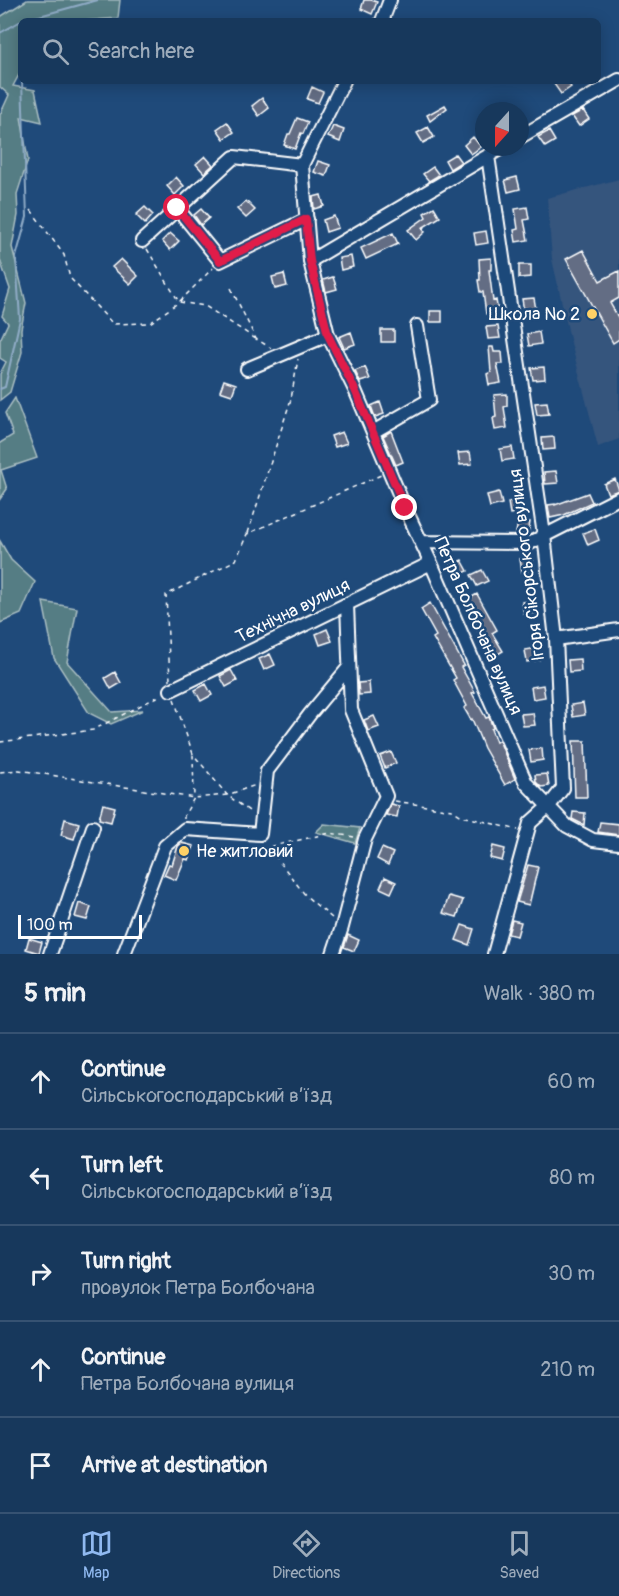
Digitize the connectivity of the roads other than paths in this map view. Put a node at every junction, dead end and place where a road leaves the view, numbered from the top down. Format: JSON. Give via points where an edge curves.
{"nodes":[{"id":1,"x":390,"y":0,"type":"edge"},
{"id":2,"x":383,"y":18,"type":"edge"},
{"id":3,"x":619,"y":80,"type":"edge"},
{"id":4,"x":342,"y":84,"type":"edge"},
{"id":5,"x":529,"y":132,"type":"edge"},
{"id":6,"x":488,"y":156,"type":"joint"},
{"id":7,"x":302,"y":165,"type":"junction"},
{"id":8,"x":177,"y":208,"type":"junction"},
{"id":9,"x":306,"y":219,"type":"junction"},
{"id":10,"x":142,"y":241,"type":"road end"},
{"id":11,"x":310,"y":261,"type":"junction"},
{"id":12,"x":417,"y":326,"type":"dead end"},
{"id":13,"x":328,"y":335,"type":"junction"},
{"id":14,"x":247,"y":369,"type":"dead end"},
{"id":15,"x":373,"y":432,"type":"junction"},
{"id":16,"x":619,"y":498,"type":"edge"},
{"id":17,"x":544,"y":535,"type":"junction"},
{"id":18,"x":421,"y":542,"type":"junction"},
{"id":19,"x":431,"y":563,"type":"junction"},
{"id":20,"x":347,"y":604,"type":"junction"},
{"id":21,"x":619,"y":630,"type":"edge"},
{"id":22,"x":556,"y":639,"type":"junction"},
{"id":23,"x":349,"y":667,"type":"junction"},
{"id":24,"x":171,"y":690,"type":"road end"},
{"id":25,"x":549,"y":807,"type":"junction"},
{"id":26,"x":93,"y":827,"type":"dead end"},
{"id":27,"x":619,"y":843,"type":"edge"},
{"id":28,"x":50,"y":954,"type":"edge"},
{"id":29,"x":124,"y":954,"type":"edge"},
{"id":30,"x":333,"y":954,"type":"edge"},
{"id":31,"x":494,"y":954,"type":"edge"}],
"edges":[{"from":1,"to":2,"type":"street"},
{"from":3,"to":5,"type":"street"},
{"from":4,"to":7,"type":"street"},
{"from":6,"to":11,"type":"street"},
{"from":6,"to":17,"type":"street","name":"Ігоря Сікорського вулиця"},
{"from":7,"to":8,"type":"street","via":[[234,157]]},
{"from":7,"to":9,"type":"street","name":"Петра Болбочана вулиця"},
{"from":8,"to":9,"type":"street","via":[[220,261]]},
{"from":8,"to":10,"type":"street"},
{"from":9,"to":11,"type":"street","name":"Петра Болбочана вулиця"},
{"from":11,"to":13,"type":"street","name":"Петра Болбочана вулиця"},
{"from":12,"to":15,"type":"street","via":[[429,400]]},
{"from":13,"to":14,"type":"street"},
{"from":13,"to":15,"type":"street","name":"Петра Болбочана вулиця"},
{"from":15,"to":18,"type":"street","name":"Петра Болбочана вулиця"},
{"from":16,"to":17,"type":"street"},
{"from":17,"to":18,"type":"street","via":[[530,543]]},
{"from":17,"to":22,"type":"street","name":"Ігоря Сікорського вулиця"},
{"from":18,"to":19,"type":"street","name":"Петра Болбочана вулиця"},
{"from":19,"to":20,"type":"street","name":"Технічна вулиця"},
{"from":19,"to":25,"type":"street","name":"Петра Болбочана вулиця","via":[[526,783]]},
{"from":20,"to":23,"type":"street"},
{"from":20,"to":24,"type":"street","name":"Технічна вулиця"},
{"from":21,"to":22,"type":"street"},
{"from":22,"to":25,"type":"street","name":"Ігоря Сікорського вулиця","via":[[562,788]]},
{"from":23,"to":29,"type":"street","via":[[267,771],[260,834],[185,829],[165,846]]},
{"from":23,"to":30,"type":"street","via":[[351,710],[386,798],[365,839]]},
{"from":25,"to":27,"type":"street","name":"Петра Болбочана вулиця","via":[[567,826],[593,840]]},
{"from":25,"to":31,"type":"street","name":"Ігоря Сікорського вулиця","via":[[530,823]]},
{"from":26,"to":28,"type":"street"}]}
